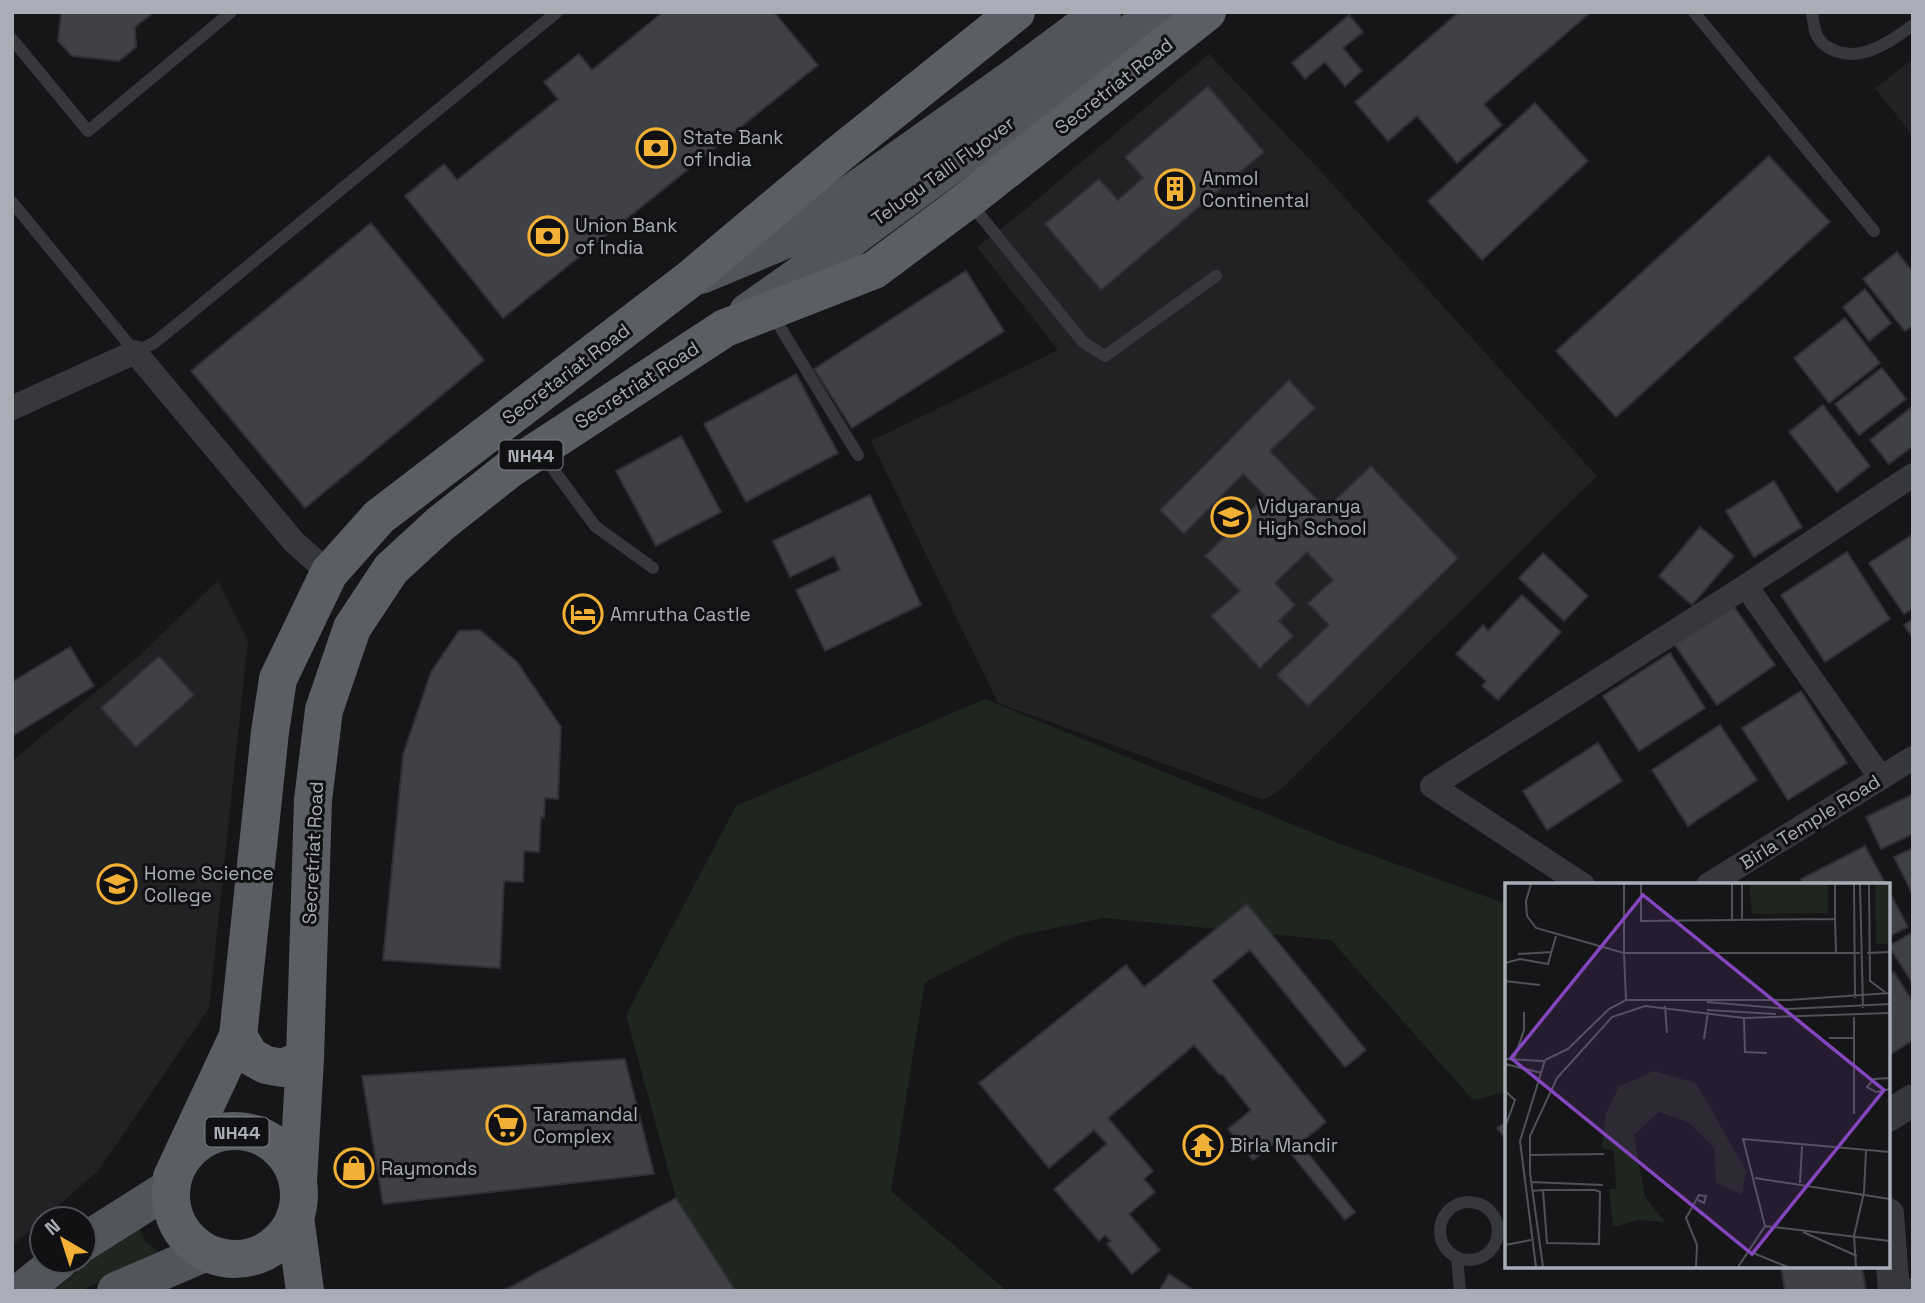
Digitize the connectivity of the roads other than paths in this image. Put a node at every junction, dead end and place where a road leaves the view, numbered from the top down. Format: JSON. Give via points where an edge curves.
{"nodes":[{"id":1,"x":231,"y":12,"type":"edge"},
{"id":2,"x":556,"y":12,"type":"edge"},
{"id":3,"x":1016,"y":12,"type":"edge"},
{"id":4,"x":1102,"y":12,"type":"edge"},
{"id":5,"x":1159,"y":12,"type":"edge"},
{"id":6,"x":1207,"y":12,"type":"edge"},
{"id":7,"x":1694,"y":12,"type":"edge"},
{"id":8,"x":1813,"y":12,"type":"edge"},
{"id":9,"x":1913,"y":25,"type":"edge"},
{"id":10,"x":12,"y":39,"type":"edge"},
{"id":11,"x":968,"y":200,"type":"junction"},
{"id":12,"x":12,"y":202,"type":"edge"},
{"id":13,"x":1874,"y":231,"type":"dead end"},
{"id":14,"x":1216,"y":276,"type":"dead end"},
{"id":15,"x":691,"y":279,"type":"junction"},
{"id":16,"x":770,"y":311,"type":"junction"},
{"id":17,"x":725,"y":328,"type":"junction"},
{"id":18,"x":135,"y":352,"type":"junction"},
{"id":19,"x":12,"y":408,"type":"edge"},
{"id":20,"x":541,"y":448,"type":"junction"},
{"id":21,"x":858,"y":455,"type":"dead end"},
{"id":22,"x":1913,"y":475,"type":"edge"},
{"id":23,"x":653,"y":568,"type":"dead end"},
{"id":24,"x":328,"y":573,"type":"junction"},
{"id":25,"x":1746,"y":586,"type":"junction"},
{"id":26,"x":1913,"y":758,"type":"edge"},
{"id":27,"x":1881,"y":778,"type":"junction"},
{"id":28,"x":1580,"y":883,"type":"edge"},
{"id":29,"x":1711,"y":883,"type":"edge"},
{"id":30,"x":238,"y":1036,"type":"junction"},
{"id":31,"x":305,"y":1058,"type":"junction"},
{"id":32,"x":1913,"y":1100,"type":"edge"},
{"id":33,"x":1890,"y":1115,"type":"edge"},
{"id":34,"x":171,"y":1182,"type":"junction"},
{"id":35,"x":296,"y":1200,"type":"junction"},
{"id":36,"x":98,"y":1232,"type":"edge"},
{"id":37,"x":1890,"y":1240,"type":"edge"},
{"id":38,"x":204,"y":1253,"type":"junction"},
{"id":39,"x":1457,"y":1258,"type":"junction"},
{"id":40,"x":42,"y":1275,"type":"edge"},
{"id":41,"x":12,"y":1284,"type":"edge"},
{"id":42,"x":16,"y":1291,"type":"edge"},
{"id":43,"x":22,"y":1291,"type":"edge"},
{"id":44,"x":116,"y":1291,"type":"edge"},
{"id":45,"x":220,"y":1291,"type":"edge"},
{"id":46,"x":305,"y":1291,"type":"edge"},
{"id":47,"x":1460,"y":1291,"type":"edge"},
{"id":48,"x":1894,"y":1291,"type":"edge"}],
"edges":[{"from":1,"to":10,"type":"lane","via":[[88,131]]},
{"from":2,"to":18,"type":"lane","via":[[154,343]]},
{"from":3,"to":15,"type":"highway","name":"Secretariat Road","number":"NH44"},
{"from":4,"to":15,"type":"main road","name":"Telugu Talli Flyover","via":[[787,239]]},
{"from":5,"to":17,"type":"main road","name":"Telugu Talli Flyover"},
{"from":6,"to":11,"type":"highway","name":"Secretriat Road","number":"NH44"},
{"from":7,"to":13,"type":"lane"},
{"from":8,"to":9,"type":"lane","via":[[1816,33],[1827,48],[1839,52],[1863,53]]},
{"from":11,"to":14,"type":"lane","via":[[1083,342],[1105,356]]},
{"from":11,"to":16,"type":"highway","name":"Secretriat Road","number":"NH44","via":[[874,270]]},
{"from":12,"to":18,"type":"lane"},
{"from":15,"to":24,"type":"highway","name":"Secretariat Road","number":"NH44","via":[[379,517]]},
{"from":16,"to":17,"type":"highway","name":"Secretriat Road","number":"NH44"},
{"from":16,"to":21,"type":"lane"},
{"from":17,"to":20,"type":"highway","name":"Secretriat Road","number":"NH44"},
{"from":18,"to":19,"type":"street"},
{"from":18,"to":24,"type":"street","via":[[294,542]]},
{"from":20,"to":23,"type":"lane","via":[[595,526]]},
{"from":20,"to":31,"type":"highway","name":"Secretriat Road","number":"NH44","via":[[440,524],[391,569],[352,628],[324,710],[313,800]]},
{"from":22,"to":25,"type":"street"},
{"from":24,"to":30,"type":"highway","name":"Secretariat Road","number":"NH44","via":[[278,678]]},
{"from":25,"to":27,"type":"street"},
{"from":25,"to":28,"type":"street","via":[[1432,786]]},
{"from":26,"to":27,"type":"street","name":"Birla Temple Road"},
{"from":27,"to":29,"type":"street","name":"Birla Temple Road"},
{"from":30,"to":31,"type":"highway","via":[[250,1056],[266,1065],[283,1068]]},
{"from":30,"to":34,"type":"highway","number":"NH44"},
{"from":31,"to":35,"type":"highway","name":"Secretriat Road","number":"NH44"},
{"from":32,"to":33,"type":"street"},
{"from":34,"to":35,"type":"highway","number":"NH44","via":[[184,1157],[208,1137],[230,1131],[252,1133],[275,1145],[289,1162]]},
{"from":34,"to":36,"type":"main road"},
{"from":34,"to":38,"type":"highway","via":[[175,1221]]},
{"from":35,"to":38,"type":"highway","via":[[284,1236],[268,1250],[248,1258],[225,1259]]},
{"from":35,"to":46,"type":"highway","number":"NH44"},
{"from":37,"to":48,"type":"street"},
{"from":38,"to":44,"type":"main road"},
{"from":38,"to":45,"type":"highway"},
{"from":39,"to":39,"type":"lane","via":[[1443,1244],[1440,1224],[1460,1203],[1480,1204],[1497,1224],[1496,1242],[1475,1259]]},
{"from":39,"to":47,"type":"lane"},
{"from":40,"to":43,"type":"main road"},
{"from":41,"to":42,"type":"lane"}]}
